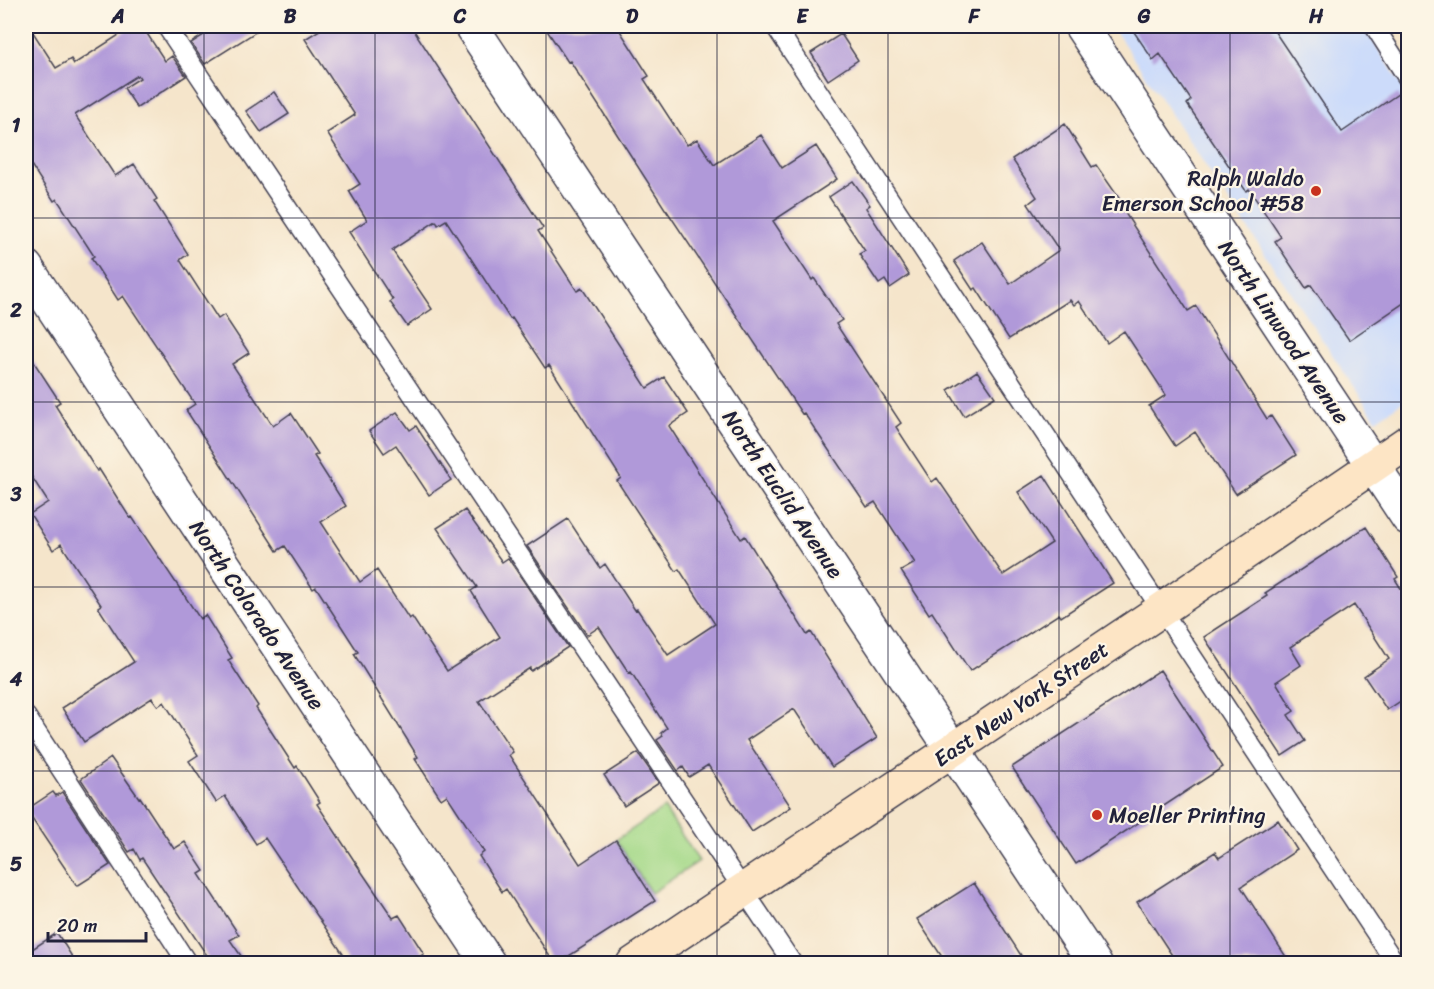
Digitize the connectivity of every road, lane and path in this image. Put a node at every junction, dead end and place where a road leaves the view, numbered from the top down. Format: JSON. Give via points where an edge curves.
{"nodes":[{"id":1,"x":166,"y":26,"type":"edge"},
{"id":2,"x":471,"y":26,"type":"edge"},
{"id":3,"x":775,"y":26,"type":"edge"},
{"id":4,"x":1081,"y":26,"type":"edge"},
{"id":5,"x":1374,"y":26,"type":"edge"},
{"id":6,"x":1408,"y":79,"type":"edge"},
{"id":7,"x":26,"y":267,"type":"edge"},
{"id":8,"x":1408,"y":442,"type":"edge"},
{"id":9,"x":1374,"y":466,"type":"junction"},
{"id":10,"x":1408,"y":518,"type":"edge"},
{"id":11,"x":1161,"y":610,"type":"junction"},
{"id":12,"x":26,"y":716,"type":"edge"},
{"id":13,"x":953,"y":749,"type":"junction"},
{"id":14,"x":744,"y":890,"type":"junction"},
{"id":15,"x":188,"y":963,"type":"edge"},
{"id":16,"x":489,"y":963,"type":"edge"},
{"id":17,"x":633,"y":963,"type":"edge"},
{"id":18,"x":793,"y":963,"type":"edge"},
{"id":19,"x":1095,"y":963,"type":"edge"},
{"id":20,"x":1396,"y":963,"type":"edge"}],
"edges":[{"from":1,"to":14,"type":"lane"},
{"from":2,"to":13,"type":"street","name":"North Euclid Avenue"},
{"from":3,"to":11,"type":"lane"},
{"from":4,"to":9,"type":"street","name":"North Linwood Avenue"},
{"from":5,"to":6,"type":"lane"},
{"from":7,"to":16,"type":"street","name":"North Colorado Avenue"},
{"from":8,"to":9,"type":"main road","name":"East New York Street"},
{"from":9,"to":10,"type":"street","name":"North Linwood Avenue"},
{"from":9,"to":11,"type":"main road","name":"East New York Street"},
{"from":11,"to":13,"type":"main road","name":"East New York Street"},
{"from":11,"to":20,"type":"lane"},
{"from":12,"to":15,"type":"lane"},
{"from":13,"to":14,"type":"main road","name":"East New York Street"},
{"from":13,"to":19,"type":"street","name":"North Euclid Avenue"},
{"from":14,"to":17,"type":"main road","name":"East New York Street"},
{"from":14,"to":18,"type":"lane"}]}
